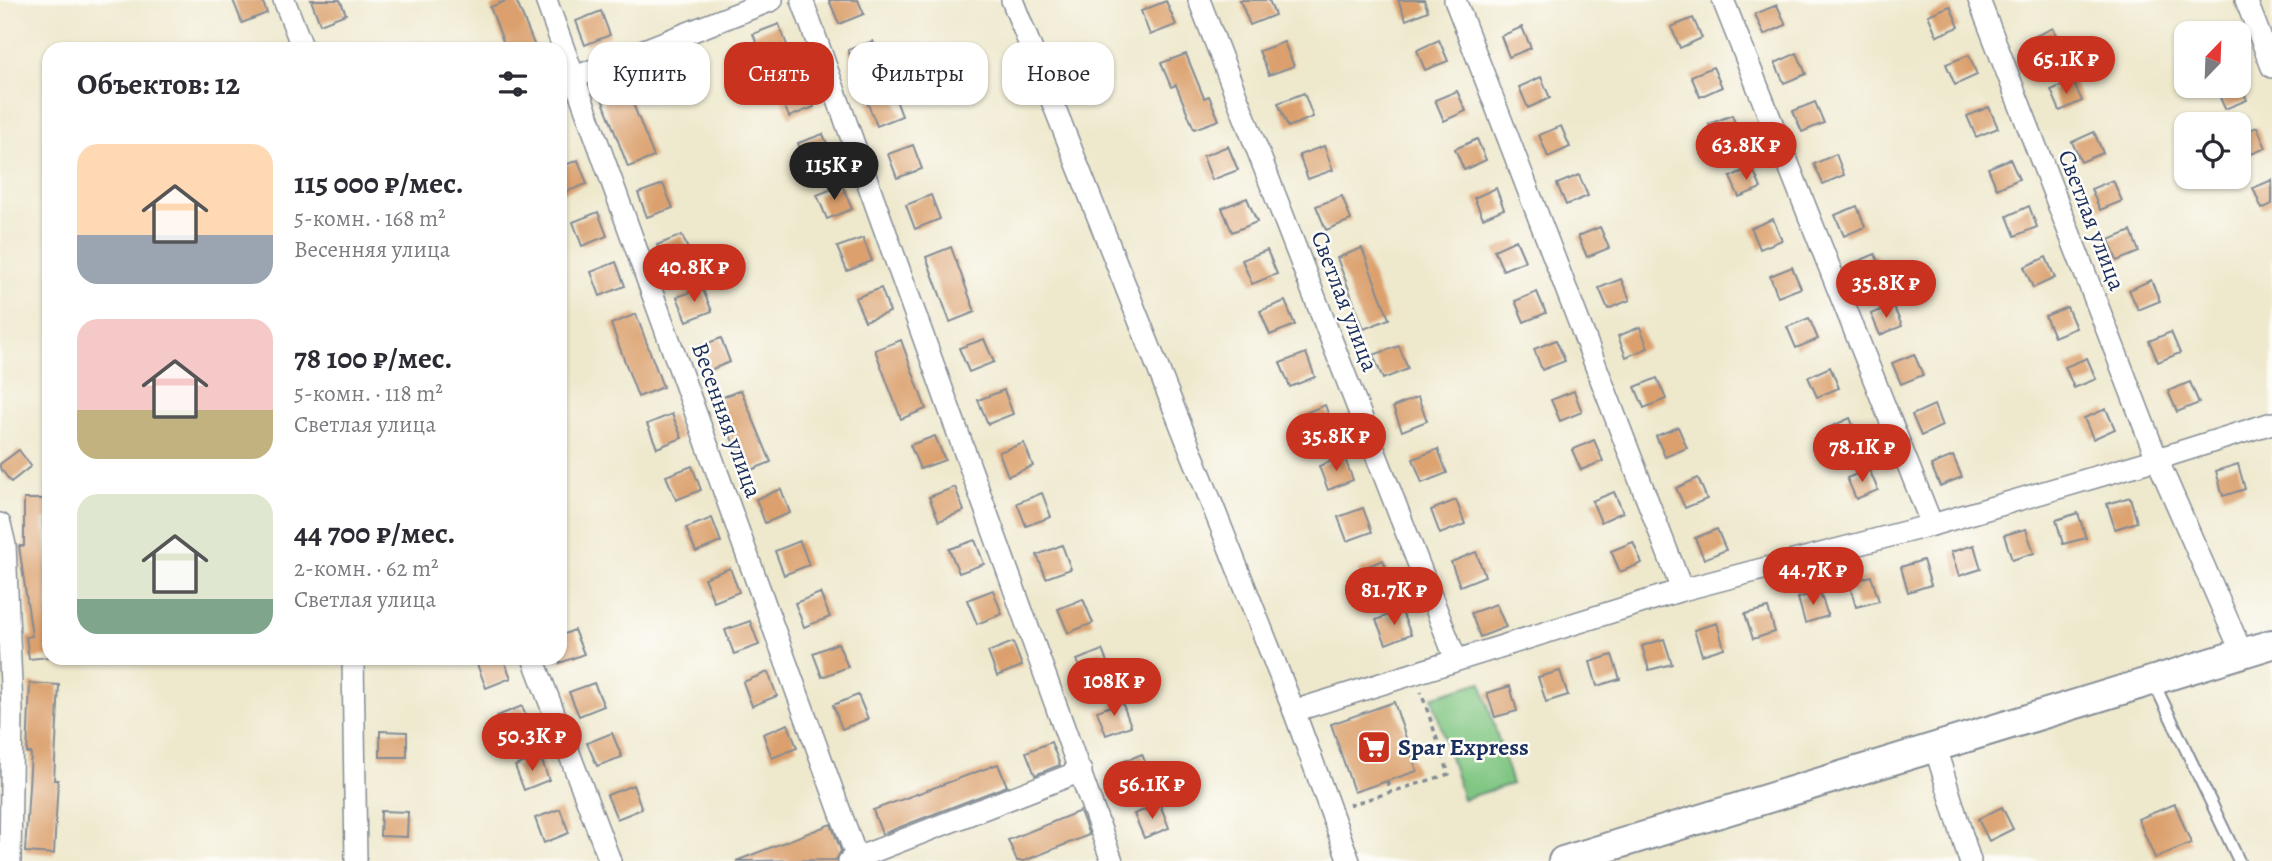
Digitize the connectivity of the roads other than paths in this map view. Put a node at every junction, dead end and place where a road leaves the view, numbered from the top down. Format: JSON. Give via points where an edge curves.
{"nodes":[{"id":1,"x":284,"y":0,"type":"edge"},
{"id":2,"x":546,"y":0,"type":"edge"},
{"id":3,"x":772,"y":0,"type":"edge"},
{"id":4,"x":802,"y":0,"type":"edge"},
{"id":5,"x":1012,"y":0,"type":"edge"},
{"id":6,"x":1199,"y":0,"type":"edge"},
{"id":7,"x":1455,"y":0,"type":"edge"},
{"id":8,"x":1723,"y":0,"type":"edge"},
{"id":9,"x":1979,"y":0,"type":"edge"},
{"id":10,"x":2246,"y":0,"type":"edge"},
{"id":11,"x":300,"y":42,"type":"edge"},
{"id":12,"x":558,"y":42,"type":"edge"},
{"id":13,"x":2272,"y":66,"type":"edge"},
{"id":14,"x":568,"y":80,"type":"edge"},
{"id":15,"x":2272,"y":423,"type":"edge"},
{"id":16,"x":2157,"y":459,"type":"junction"},
{"id":17,"x":1932,"y":525,"type":"junction"},
{"id":18,"x":2,"y":538,"type":"edge"},
{"id":19,"x":1682,"y":590,"type":"junction"},
{"id":20,"x":2272,"y":644,"type":"edge"},
{"id":21,"x":2242,"y":653,"type":"junction"},
{"id":22,"x":1456,"y":660,"type":"junction"},
{"id":23,"x":353,"y":665,"type":"edge"},
{"id":24,"x":536,"y":665,"type":"edge"},
{"id":25,"x":2152,"y":680,"type":"junction"},
{"id":26,"x":1294,"y":711,"type":"junction"},
{"id":27,"x":1935,"y":747,"type":"junction"},
{"id":28,"x":1081,"y":771,"type":"junction"},
{"id":29,"x":6,"y":788,"type":"edge"},
{"id":30,"x":854,"y":860,"type":"edge"},
{"id":31,"x":10,"y":861,"type":"edge"},
{"id":32,"x":356,"y":861,"type":"edge"},
{"id":33,"x":610,"y":861,"type":"edge"},
{"id":34,"x":1112,"y":861,"type":"edge"},
{"id":35,"x":1349,"y":861,"type":"edge"},
{"id":36,"x":1563,"y":861,"type":"edge"},
{"id":37,"x":1970,"y":861,"type":"edge"},
{"id":38,"x":2239,"y":861,"type":"edge"}],
"edges":[{"from":1,"to":11,"type":"street"},
{"from":2,"to":12,"type":"street","name":"Весенняя улица"},
{"from":3,"to":14,"type":"street"},
{"from":4,"to":28,"type":"street"},
{"from":5,"to":26,"type":"street"},
{"from":6,"to":22,"type":"street","name":"Светлая улица"},
{"from":7,"to":19,"type":"street"},
{"from":8,"to":17,"type":"street"},
{"from":9,"to":16,"type":"street","name":"Светлая улица"},
{"from":10,"to":13,"type":"street"},
{"from":14,"to":30,"type":"street","name":"Весенняя улица"},
{"from":15,"to":16,"type":"street"},
{"from":16,"to":17,"type":"street"},
{"from":16,"to":21,"type":"street","name":"Светлая улица"},
{"from":17,"to":19,"type":"street"},
{"from":18,"to":29,"type":"street","via":[[12,708]]},
{"from":19,"to":22,"type":"street"},
{"from":20,"to":21,"type":"street"},
{"from":21,"to":25,"type":"street"},
{"from":22,"to":26,"type":"street"},
{"from":23,"to":32,"type":"street"},
{"from":24,"to":33,"type":"street"},
{"from":25,"to":27,"type":"street"},
{"from":25,"to":38,"type":"lane"},
{"from":26,"to":35,"type":"street"},
{"from":27,"to":36,"type":"street"},
{"from":27,"to":37,"type":"street"},
{"from":28,"to":30,"type":"street","name":"Весенняя улица"},
{"from":28,"to":34,"type":"street"},
{"from":29,"to":31,"type":"street"}]}
